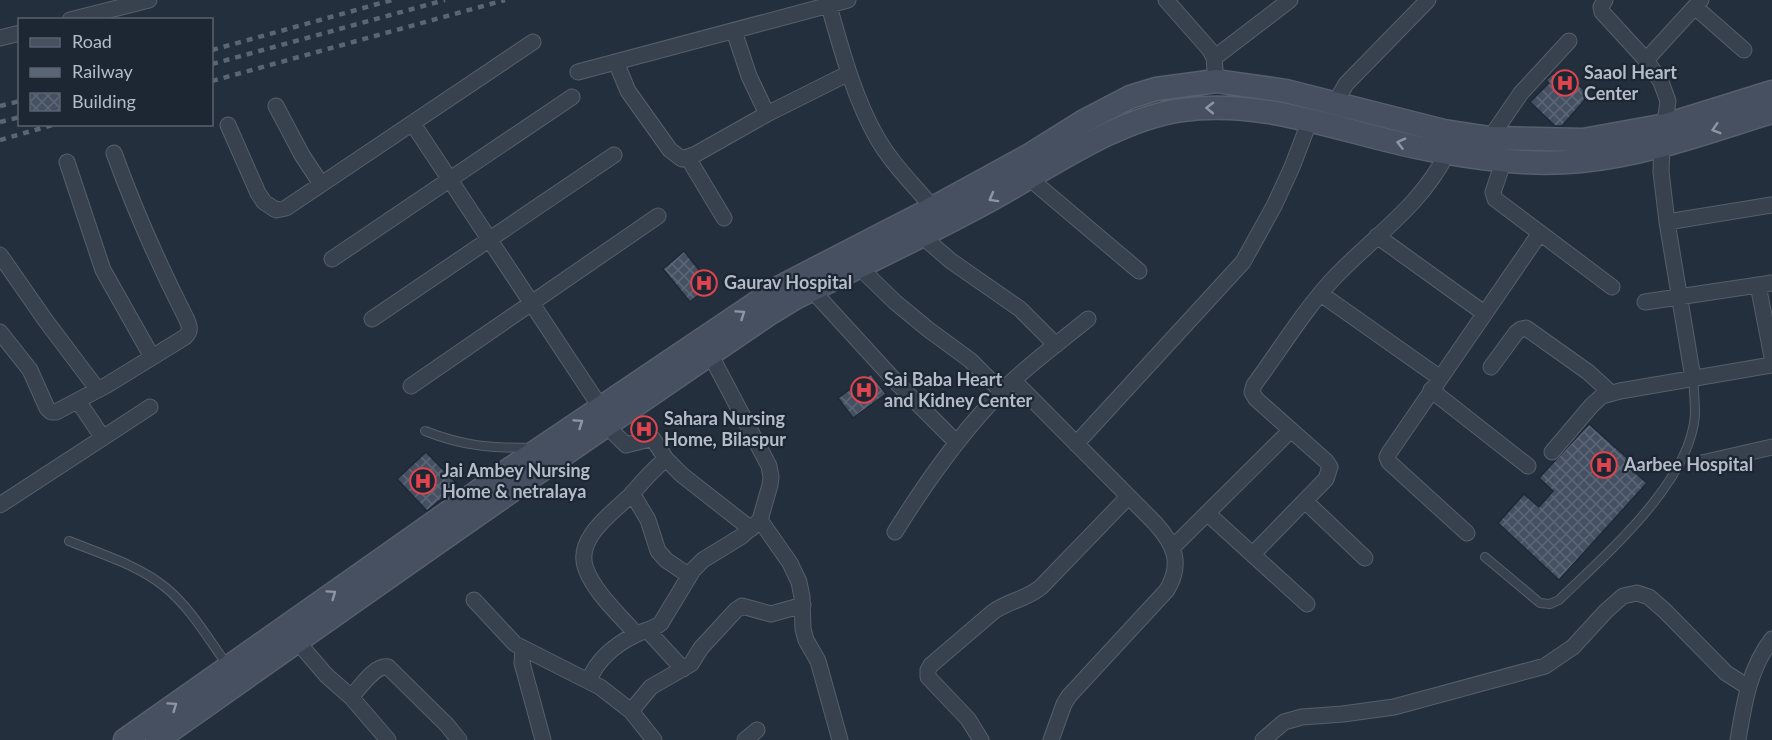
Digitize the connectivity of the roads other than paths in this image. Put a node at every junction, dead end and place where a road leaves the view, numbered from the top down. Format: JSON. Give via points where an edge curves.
{"nodes":[{"id":1,"x":149,"y":0,"type":"edge"},
{"id":2,"x":848,"y":0,"type":"edge"},
{"id":3,"x":1166,"y":0,"type":"edge"},
{"id":4,"x":1290,"y":0,"type":"edge"},
{"id":5,"x":1428,"y":0,"type":"edge"},
{"id":6,"x":1605,"y":0,"type":"edge"},
{"id":7,"x":1698,"y":4,"type":"edge"},
{"id":8,"x":829,"y":6,"type":"junction"},
{"id":9,"x":78,"y":18,"type":"edge"},
{"id":10,"x":734,"y":31,"type":"junction"},
{"id":11,"x":18,"y":34,"type":"edge"},
{"id":12,"x":0,"y":38,"type":"edge"},
{"id":13,"x":1569,"y":41,"type":"dead end"},
{"id":14,"x":533,"y":42,"type":"dead end"},
{"id":15,"x":1744,"y":50,"type":"dead end"},
{"id":16,"x":1214,"y":58,"type":"junction"},
{"id":17,"x":1646,"y":60,"type":"junction"},
{"id":18,"x":616,"y":62,"type":"junction"},
{"id":19,"x":578,"y":72,"type":"dead end"},
{"id":20,"x":849,"y":73,"type":"junction"},
{"id":21,"x":1216,"y":81,"type":"junction"},
{"id":22,"x":1772,"y":92,"type":"edge"},
{"id":23,"x":572,"y":97,"type":"dead end"},
{"id":24,"x":1334,"y":105,"type":"junction"},
{"id":25,"x":276,"y":106,"type":"dead end"},
{"id":26,"x":1772,"y":112,"type":"edge"},
{"id":27,"x":767,"y":114,"type":"junction"},
{"id":28,"x":1310,"y":120,"type":"junction"},
{"id":29,"x":413,"y":124,"type":"junction"},
{"id":30,"x":228,"y":125,"type":"dead end"},
{"id":31,"x":1664,"y":135,"type":"junction"},
{"id":32,"x":1490,"y":138,"type":"junction"},
{"id":33,"x":114,"y":153,"type":"dead end"},
{"id":34,"x":1447,"y":153,"type":"junction"},
{"id":35,"x":614,"y":155,"type":"dead end"},
{"id":36,"x":688,"y":158,"type":"junction"},
{"id":37,"x":1504,"y":160,"type":"junction"},
{"id":38,"x":67,"y":162,"type":"dead end"},
{"id":39,"x":1029,"y":178,"type":"junction"},
{"id":40,"x":449,"y":180,"type":"junction"},
{"id":41,"x":321,"y":184,"type":"junction"},
{"id":42,"x":1772,"y":205,"type":"edge"},
{"id":43,"x":933,"y":208,"type":"junction"},
{"id":44,"x":658,"y":216,"type":"dead end"},
{"id":45,"x":724,"y":218,"type":"dead end"},
{"id":46,"x":1667,"y":222,"type":"junction"},
{"id":47,"x":1540,"y":233,"type":"junction"},
{"id":48,"x":922,"y":236,"type":"junction"},
{"id":49,"x":1377,"y":236,"type":"junction"},
{"id":50,"x":490,"y":241,"type":"junction"},
{"id":51,"x":0,"y":255,"type":"edge"},
{"id":52,"x":332,"y":260,"type":"dead end"},
{"id":53,"x":858,"y":267,"type":"junction"},
{"id":54,"x":1139,"y":271,"type":"dead end"},
{"id":55,"x":1765,"y":284,"type":"edge"},
{"id":56,"x":1612,"y":287,"type":"dead end"},
{"id":57,"x":812,"y":290,"type":"junction"},
{"id":58,"x":1321,"y":294,"type":"junction"},
{"id":59,"x":1680,"y":297,"type":"junction"},
{"id":60,"x":1645,"y":302,"type":"dead end"},
{"id":61,"x":531,"y":303,"type":"junction"},
{"id":62,"x":1484,"y":313,"type":"junction"},
{"id":63,"x":372,"y":319,"type":"dead end"},
{"id":64,"x":1088,"y":319,"type":"dead end"},
{"id":65,"x":0,"y":332,"type":"edge"},
{"id":66,"x":1056,"y":345,"type":"junction"},
{"id":67,"x":710,"y":354,"type":"junction"},
{"id":68,"x":152,"y":357,"type":"junction"},
{"id":69,"x":1772,"y":357,"type":"edge"},
{"id":70,"x":1772,"y":365,"type":"edge"},
{"id":71,"x":1491,"y":367,"type":"dead end"},
{"id":72,"x":1693,"y":378,"type":"junction"},
{"id":73,"x":1014,"y":381,"type":"junction"},
{"id":74,"x":1435,"y":384,"type":"junction"},
{"id":75,"x":411,"y":387,"type":"dead end"},
{"id":76,"x":98,"y":390,"type":"junction"},
{"id":77,"x":1001,"y":391,"type":"junction"},
{"id":78,"x":1611,"y":393,"type":"junction"},
{"id":79,"x":78,"y":401,"type":"junction"},
{"id":80,"x":150,"y":407,"type":"dead end"},
{"id":81,"x":614,"y":410,"type":"junction"},
{"id":82,"x":1291,"y":430,"type":"junction"},
{"id":83,"x":425,"y":431,"type":"dead end"},
{"id":84,"x":104,"y":438,"type":"junction"},
{"id":85,"x":956,"y":442,"type":"junction"},
{"id":86,"x":1076,"y":444,"type":"junction"},
{"id":87,"x":1772,"y":447,"type":"edge"},
{"id":88,"x":541,"y":448,"type":"junction"},
{"id":89,"x":1552,"y":452,"type":"dead end"},
{"id":90,"x":666,"y":459,"type":"junction"},
{"id":91,"x":1702,"y":463,"type":"dead end"},
{"id":92,"x":1528,"y":466,"type":"dead end"},
{"id":93,"x":632,"y":494,"type":"junction"},
{"id":94,"x":1128,"y":497,"type":"junction"},
{"id":95,"x":1305,"y":501,"type":"junction"},
{"id":96,"x":0,"y":505,"type":"edge"},
{"id":97,"x":1207,"y":513,"type":"junction"},
{"id":98,"x":756,"y":524,"type":"junction"},
{"id":99,"x":895,"y":531,"type":"dead end"},
{"id":100,"x":1467,"y":533,"type":"dead end"},
{"id":101,"x":69,"y":541,"type":"dead end"},
{"id":102,"x":1173,"y":547,"type":"junction"},
{"id":103,"x":1253,"y":554,"type":"junction"},
{"id":104,"x":1485,"y":557,"type":"dead end"},
{"id":105,"x":1365,"y":558,"type":"dead end"},
{"id":106,"x":688,"y":575,"type":"junction"},
{"id":107,"x":474,"y":600,"type":"dead end"},
{"id":108,"x":1306,"y":604,"type":"dead end"},
{"id":109,"x":803,"y":605,"type":"junction"},
{"id":110,"x":642,"y":632,"type":"junction"},
{"id":111,"x":1772,"y":639,"type":"edge"},
{"id":112,"x":297,"y":641,"type":"junction"},
{"id":113,"x":523,"y":648,"type":"junction"},
{"id":114,"x":229,"y":667,"type":"junction"},
{"id":115,"x":683,"y":669,"type":"junction"},
{"id":116,"x":589,"y":681,"type":"junction"},
{"id":117,"x":1748,"y":687,"type":"junction"},
{"id":118,"x":351,"y":697,"type":"junction"},
{"id":119,"x":631,"y":711,"type":"junction"},
{"id":120,"x":125,"y":740,"type":"edge"},
{"id":121,"x":157,"y":740,"type":"edge"},
{"id":122,"x":388,"y":740,"type":"edge"},
{"id":123,"x":459,"y":740,"type":"edge"},
{"id":124,"x":543,"y":740,"type":"edge"},
{"id":125,"x":654,"y":740,"type":"edge"},
{"id":126,"x":840,"y":740,"type":"edge"},
{"id":127,"x":981,"y":740,"type":"edge"},
{"id":128,"x":1051,"y":740,"type":"edge"},
{"id":129,"x":1263,"y":740,"type":"edge"},
{"id":130,"x":1738,"y":740,"type":"edge"}],
"edges":[{"from":1,"to":9,"type":"street"},
{"from":2,"to":8,"type":"street"},
{"from":3,"to":16,"type":"street"},
{"from":4,"to":16,"type":"street"},
{"from":5,"to":24,"type":"street","via":[[1346,84]]},
{"from":6,"to":17,"type":"street","via":[[1602,12]]},
{"from":7,"to":15,"type":"street"},
{"from":7,"to":17,"type":"street"},
{"from":8,"to":10,"type":"street"},
{"from":8,"to":20,"type":"street"},
{"from":10,"to":18,"type":"street"},
{"from":10,"to":27,"type":"street"},
{"from":11,"to":12,"type":"street"},
{"from":13,"to":32,"type":"street","via":[[1521,93]]},
{"from":14,"to":29,"type":"street"},
{"from":16,"to":21,"type":"street"},
{"from":17,"to":31,"type":"street","via":[[1668,101]]},
{"from":18,"to":19,"type":"street"},
{"from":18,"to":36,"type":"street","via":[[628,91],[670,150],[682,159]]},
{"from":20,"to":27,"type":"street"},
{"from":20,"to":43,"type":"street","via":[[875,135]]},
{"from":21,"to":24,"type":"main road","via":[[1286,92]]},
{"from":21,"to":43,"type":"main road","via":[[1156,89],[1114,105]]},
{"from":22,"to":31,"type":"main road"},
{"from":23,"to":40,"type":"street"},
{"from":24,"to":32,"type":"main road"},
{"from":25,"to":41,"type":"street"},
{"from":26,"to":31,"type":"main road","one_way":true},
{"from":27,"to":36,"type":"street"},
{"from":34,"to":28,"type":"main road","one_way":true},
{"from":28,"to":39,"type":"main road","one_way":true,"via":[[1252,110],[1179,110],[1122,129]]},
{"from":28,"to":86,"type":"street","via":[[1274,206],[1243,262]]},
{"from":29,"to":40,"type":"street"},
{"from":29,"to":41,"type":"street"},
{"from":30,"to":41,"type":"street","via":[[258,193],[270,208],[286,208]]},
{"from":31,"to":32,"type":"main road","via":[[1583,140]]},
{"from":31,"to":37,"type":"main road","via":[[1608,158],[1552,163]]},
{"from":31,"to":46,"type":"street","via":[[1661,172]]},
{"from":33,"to":68,"type":"street","via":[[142,226],[190,327],[185,337]]},
{"from":34,"to":37,"type":"main road"},
{"from":34,"to":49,"type":"street","via":[[1417,199]]},
{"from":35,"to":50,"type":"street"},
{"from":36,"to":45,"type":"street"},
{"from":37,"to":47,"type":"street","via":[[1492,192],[1495,199]]},
{"from":38,"to":68,"type":"street","via":[[103,270]]},
{"from":39,"to":48,"type":"main road","one_way":true},
{"from":39,"to":54,"type":"street"},
{"from":40,"to":50,"type":"street"},
{"from":40,"to":52,"type":"street"},
{"from":42,"to":46,"type":"street"},
{"from":81,"to":43,"type":"main road","one_way":true,"via":[[780,287]]},
{"from":44,"to":61,"type":"street"},
{"from":46,"to":59,"type":"street"},
{"from":47,"to":56,"type":"street"},
{"from":47,"to":62,"type":"street"},
{"from":48,"to":53,"type":"main road"},
{"from":48,"to":66,"type":"street","via":[[1020,309]]},
{"from":49,"to":58,"type":"street"},
{"from":49,"to":62,"type":"street"},
{"from":50,"to":61,"type":"street"},
{"from":50,"to":63,"type":"street"},
{"from":51,"to":76,"type":"street"},
{"from":53,"to":57,"type":"main road"},
{"from":53,"to":77,"type":"street","via":[[912,316],[970,360]]},
{"from":55,"to":59,"type":"street"},
{"from":55,"to":69,"type":"street"},
{"from":57,"to":67,"type":"main road"},
{"from":57,"to":85,"type":"street"},
{"from":58,"to":74,"type":"street"},
{"from":58,"to":82,"type":"street","via":[[1252,392]]},
{"from":59,"to":60,"type":"street"},
{"from":59,"to":72,"type":"street"},
{"from":61,"to":75,"type":"street"},
{"from":61,"to":81,"type":"street"},
{"from":62,"to":74,"type":"street"},
{"from":64,"to":66,"type":"street"},
{"from":65,"to":79,"type":"street","via":[[30,370],[51,412]]},
{"from":66,"to":73,"type":"street"},
{"from":67,"to":81,"type":"main road"},
{"from":67,"to":98,"type":"street","via":[[769,466],[770,485]]},
{"from":68,"to":76,"type":"street"},
{"from":70,"to":72,"type":"street"},
{"from":71,"to":78,"type":"street","via":[[1516,333],[1526,328]]},
{"from":72,"to":78,"type":"street"},
{"from":72,"to":104,"type":"lane","via":[[1695,416],[1689,440],[1660,494],[1559,600],[1540,603]]},
{"from":73,"to":77,"type":"street"},
{"from":73,"to":86,"type":"street"},
{"from":74,"to":92,"type":"street"},
{"from":74,"to":100,"type":"street","via":[[1387,458]]},
{"from":76,"to":79,"type":"street"},
{"from":77,"to":85,"type":"street"},
{"from":78,"to":89,"type":"street","via":[[1592,405]]},
{"from":79,"to":84,"type":"street"},
{"from":80,"to":84,"type":"street"},
{"from":88,"to":81,"type":"main road","one_way":true},
{"from":81,"to":90,"type":"street","via":[[626,445],[653,439]]},
{"from":81,"to":112,"type":"main road"},
{"from":82,"to":95,"type":"street","via":[[1330,467],[1326,479]]},
{"from":82,"to":97,"type":"street"},
{"from":83,"to":88,"type":"lane","via":[[469,445]]},
{"from":84,"to":96,"type":"street"},
{"from":85,"to":99,"type":"street"},
{"from":86,"to":94,"type":"street"},
{"from":87,"to":91,"type":"street"},
{"from":114,"to":88,"type":"main road","one_way":true},
{"from":90,"to":93,"type":"street"},
{"from":90,"to":98,"type":"street","via":[[707,496]]},
{"from":93,"to":106,"type":"street","via":[[648,520],[658,551]]},
{"from":93,"to":110,"type":"street","via":[[593,532],[584,557],[593,583]]},
{"from":94,"to":102,"type":"street"},
{"from":94,"to":127,"type":"street","via":[[1034,593],[1003,605],[931,665],[928,677],[968,719]]},
{"from":95,"to":103,"type":"street"},
{"from":95,"to":105,"type":"street"},
{"from":97,"to":102,"type":"street"},
{"from":97,"to":103,"type":"street"},
{"from":98,"to":106,"type":"street"},
{"from":98,"to":109,"type":"street","via":[[790,563]]},
{"from":101,"to":114,"type":"lane","via":[[132,568],[166,588]]},
{"from":102,"to":128,"type":"street","via":[[1176,570],[1167,590],[1069,696]]},
{"from":103,"to":108,"type":"street"},
{"from":106,"to":110,"type":"street","via":[[661,622]]},
{"from":107,"to":113,"type":"street","via":[[507,637]]},
{"from":109,"to":115,"type":"street","via":[[771,614],[742,606]]},
{"from":109,"to":126,"type":"street","via":[[806,640],[818,661]]},
{"from":110,"to":115,"type":"street"},
{"from":110,"to":116,"type":"street","via":[[599,661]]},
{"from":111,"to":117,"type":"street"},
{"from":112,"to":118,"type":"street"},
{"from":112,"to":121,"type":"main road"},
{"from":113,"to":116,"type":"street"},
{"from":113,"to":124,"type":"street","via":[[522,663]]},
{"from":120,"to":114,"type":"main road","one_way":true},
{"from":115,"to":119,"type":"street","via":[[651,687]]},
{"from":116,"to":119,"type":"street"},
{"from":117,"to":129,"type":"street","via":[[1726,673],[1649,597],[1637,593],[1623,596],[1573,647],[1545,666],[1394,707],[1302,717],[1284,722]]},
{"from":117,"to":130,"type":"street"},
{"from":118,"to":122,"type":"street"},
{"from":118,"to":123,"type":"street","via":[[376,670],[388,667]]},
{"from":119,"to":125,"type":"street"}]}
